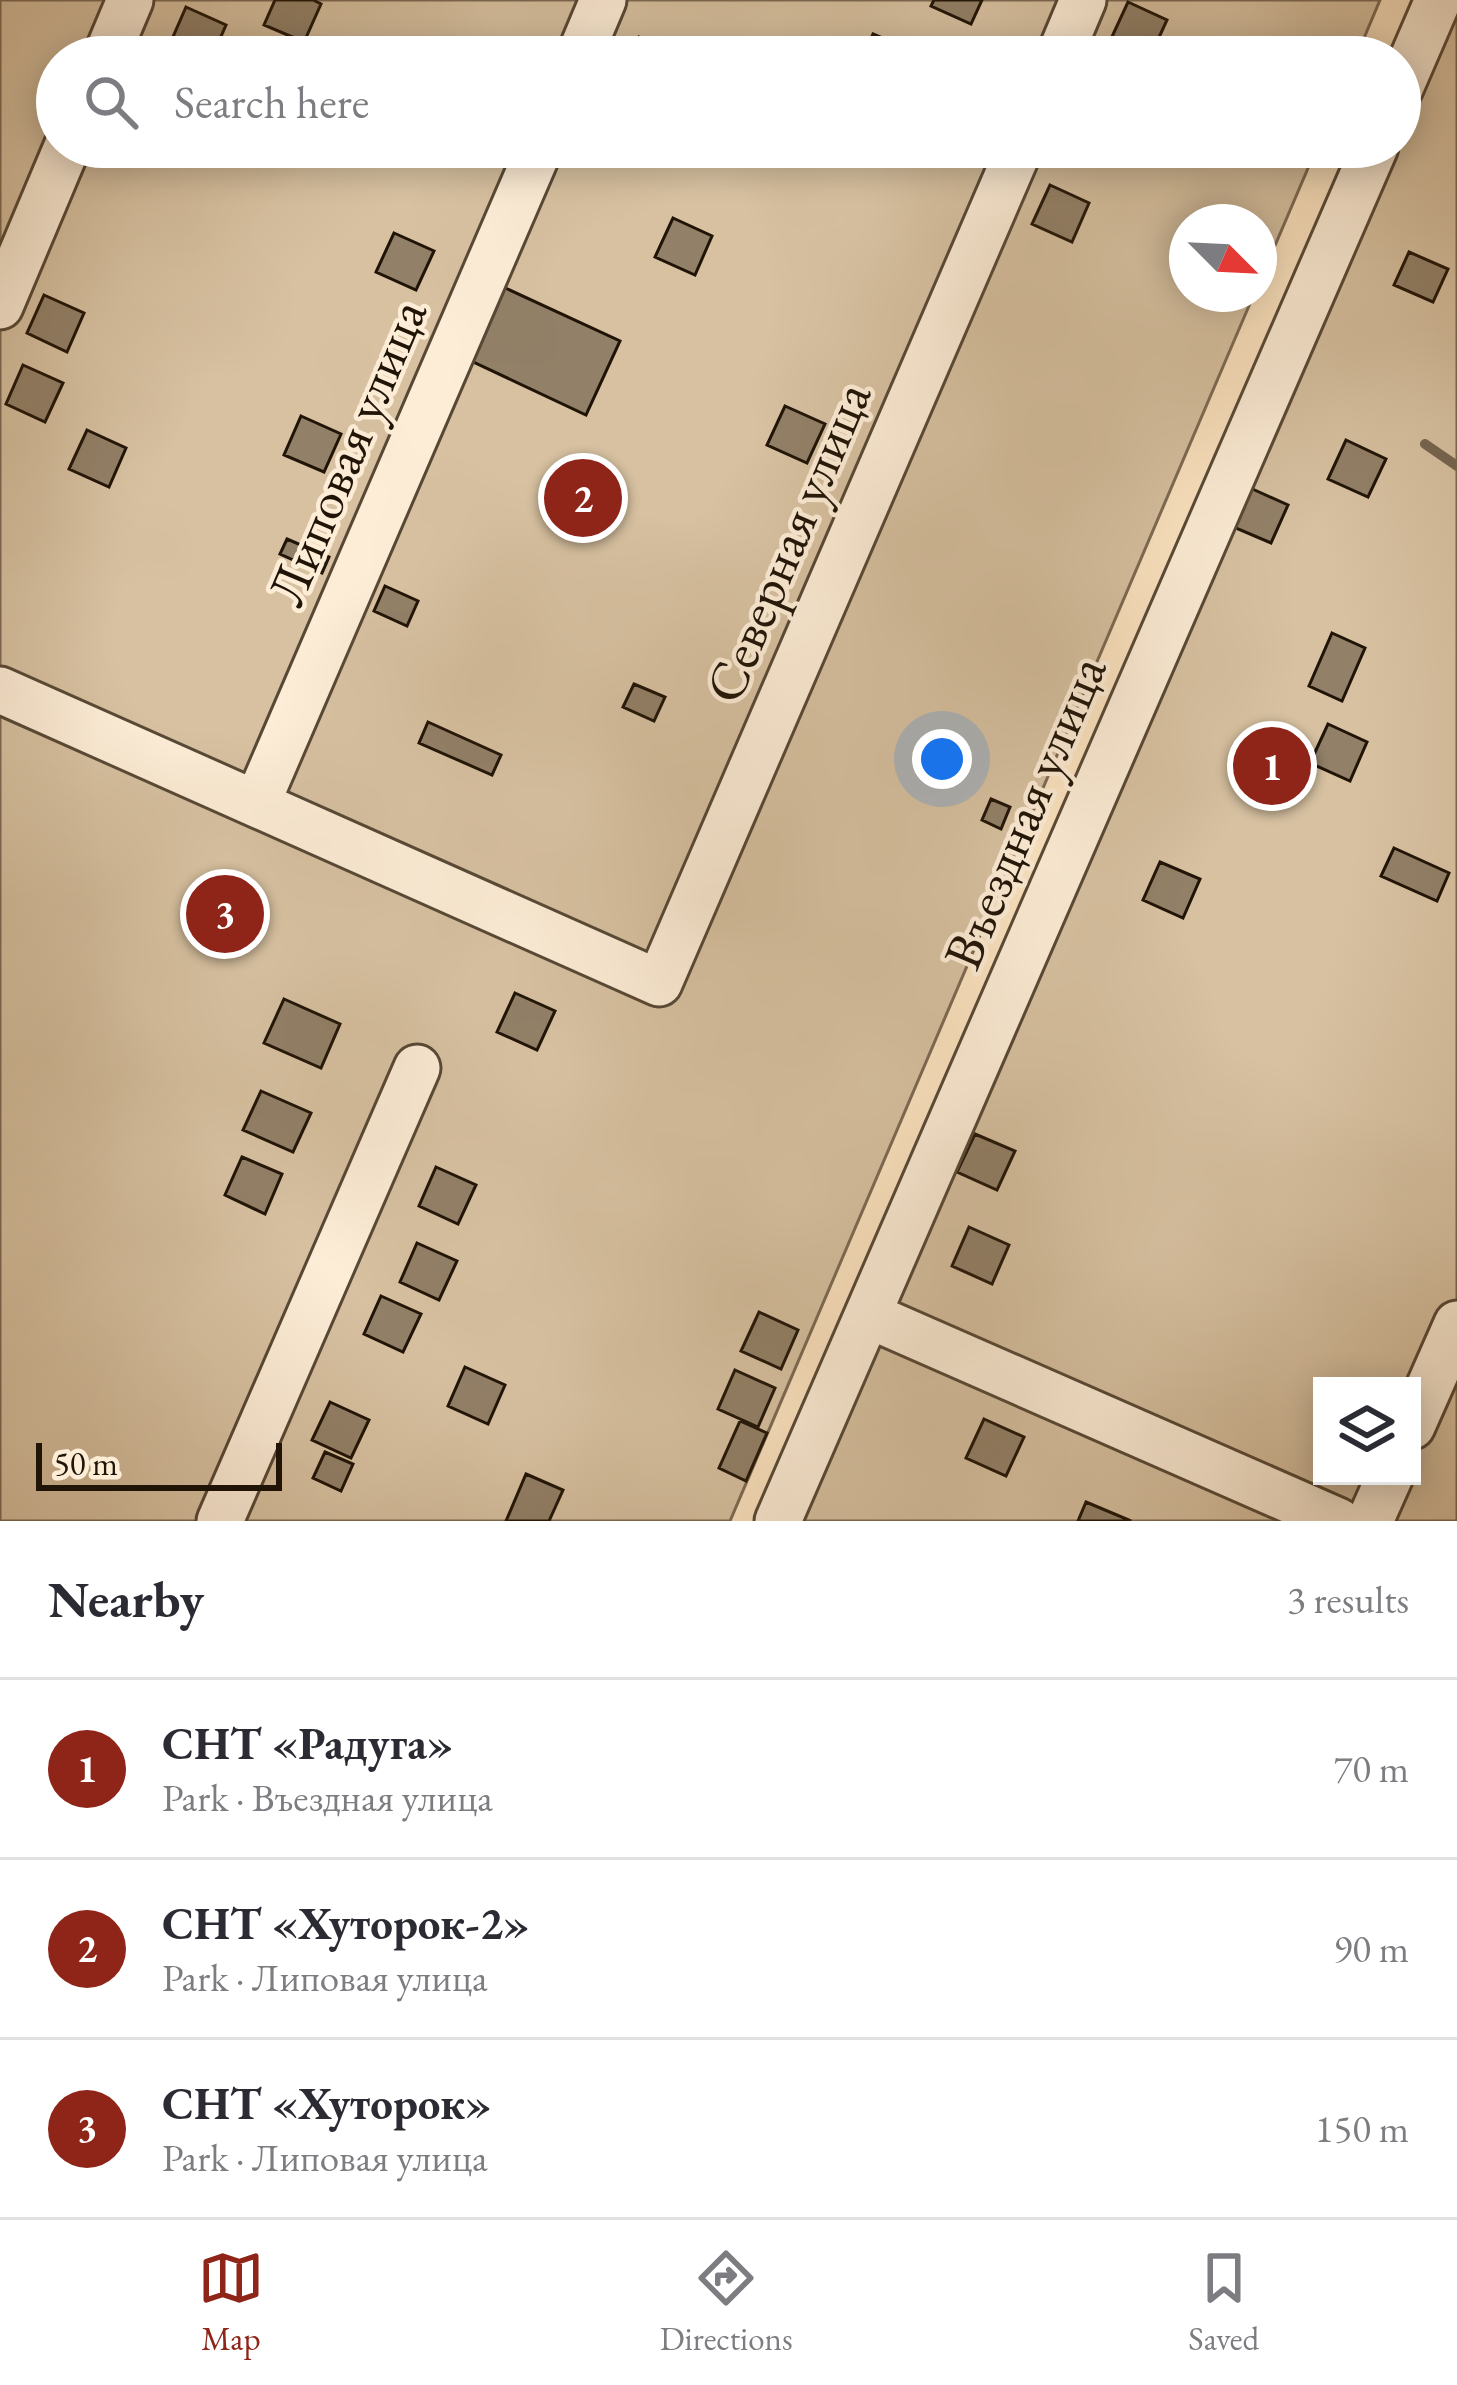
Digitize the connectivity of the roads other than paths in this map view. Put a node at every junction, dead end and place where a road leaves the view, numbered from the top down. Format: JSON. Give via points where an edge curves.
{"nodes":[{"id":1,"x":130,"y":0,"type":"edge"},
{"id":2,"x":603,"y":0,"type":"edge"},
{"id":3,"x":1083,"y":0,"type":"edge"},
{"id":4,"x":1438,"y":0,"type":"edge"},
{"id":5,"x":115,"y":36,"type":"edge"},
{"id":6,"x":587,"y":36,"type":"edge"},
{"id":7,"x":1068,"y":36,"type":"edge"},
{"id":8,"x":1421,"y":39,"type":"edge"},
{"id":9,"x":59,"y":168,"type":"edge"},
{"id":10,"x":531,"y":168,"type":"edge"},
{"id":11,"x":1011,"y":168,"type":"edge"},
{"id":12,"x":1366,"y":168,"type":"edge"},
{"id":13,"x":0,"y":306,"type":"edge"},
{"id":14,"x":0,"y":690,"type":"edge"},
{"id":15,"x":257,"y":803,"type":"junction"},
{"id":16,"x":418,"y":1068,"type":"dead end"},
{"id":17,"x":868,"y":1315,"type":"junction"},
{"id":18,"x":1457,"y":1324,"type":"edge"},
{"id":19,"x":1421,"y":1406,"type":"edge"},
{"id":20,"x":1386,"y":1485,"type":"edge"},
{"id":21,"x":220,"y":1521,"type":"edge"},
{"id":22,"x":778,"y":1521,"type":"edge"},
{"id":23,"x":1338,"y":1521,"type":"edge"},
{"id":24,"x":1370,"y":1521,"type":"edge"}],
"edges":[{"from":1,"to":5,"type":"street"},
{"from":2,"to":6,"type":"street"},
{"from":3,"to":7,"type":"street"},
{"from":4,"to":8,"type":"street"},
{"from":9,"to":13,"type":"street"},
{"from":10,"to":15,"type":"street","name":"Липовая улица"},
{"from":11,"to":15,"type":"street","name":"Северная улица","via":[[659,983]]},
{"from":12,"to":17,"type":"street","name":"Въездная улица"},
{"from":14,"to":15,"type":"street"},
{"from":16,"to":21,"type":"street"},
{"from":17,"to":22,"type":"street","name":"Въездная улица"},
{"from":17,"to":23,"type":"street"},
{"from":18,"to":19,"type":"street"},
{"from":20,"to":24,"type":"street"}]}
